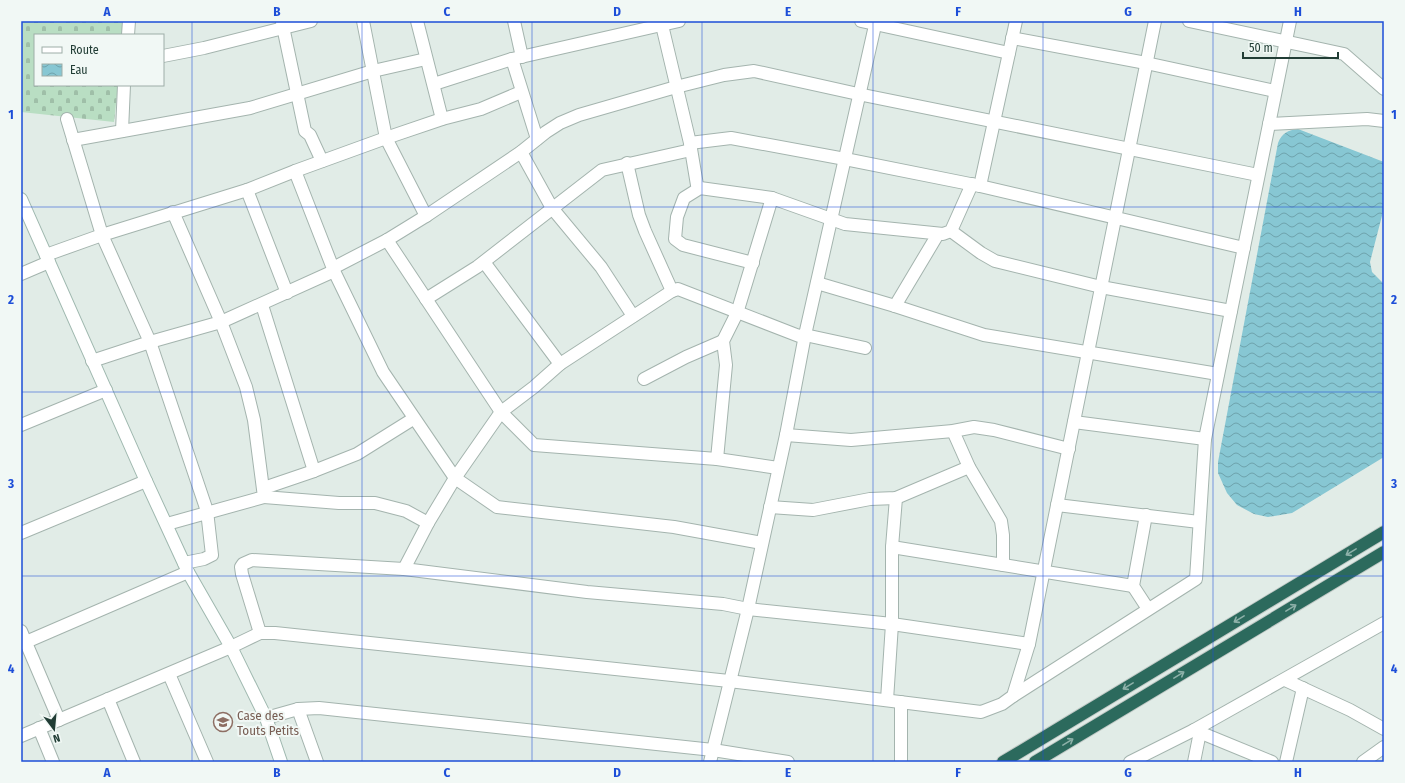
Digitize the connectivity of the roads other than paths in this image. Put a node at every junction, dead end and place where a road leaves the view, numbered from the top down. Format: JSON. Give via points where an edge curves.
{"nodes":[{"id":1,"x":129,"y":21,"type":"edge"},
{"id":2,"x":310,"y":21,"type":"edge"},
{"id":3,"x":364,"y":21,"type":"edge"},
{"id":4,"x":417,"y":21,"type":"edge"},
{"id":5,"x":514,"y":21,"type":"edge"},
{"id":6,"x":679,"y":21,"type":"edge"},
{"id":7,"x":861,"y":21,"type":"edge"},
{"id":8,"x":1016,"y":21,"type":"edge"},
{"id":9,"x":1155,"y":21,"type":"edge"},
{"id":10,"x":1189,"y":21,"type":"edge"},
{"id":11,"x":1290,"y":21,"type":"edge"},
{"id":12,"x":875,"y":22,"type":"edge"},
{"id":13,"x":661,"y":23,"type":"edge"},
{"id":14,"x":282,"y":25,"type":"edge"},
{"id":15,"x":128,"y":34,"type":"edge"},
{"id":16,"x":1012,"y":38,"type":"junction"},
{"id":17,"x":1285,"y":43,"type":"junction"},
{"id":18,"x":1009,"y":53,"type":"junction"},
{"id":19,"x":164,"y":56,"type":"edge"},
{"id":20,"x":517,"y":58,"type":"junction"},
{"id":21,"x":426,"y":59,"type":"junction"},
{"id":22,"x":1146,"y":63,"type":"junction"},
{"id":23,"x":373,"y":70,"type":"junction"},
{"id":24,"x":434,"y":84,"type":"junction"},
{"id":25,"x":124,"y":86,"type":"edge"},
{"id":26,"x":676,"y":87,"type":"junction"},
{"id":27,"x":1384,"y":89,"type":"edge"},
{"id":28,"x":1275,"y":91,"type":"junction"},
{"id":29,"x":521,"y":92,"type":"junction"},
{"id":30,"x":296,"y":94,"type":"junction"},
{"id":31,"x":858,"y":94,"type":"junction"},
{"id":32,"x":67,"y":119,"type":"dead end"},
{"id":33,"x":442,"y":119,"type":"junction"},
{"id":34,"x":994,"y":121,"type":"junction"},
{"id":35,"x":1384,"y":121,"type":"edge"},
{"id":36,"x":1269,"y":124,"type":"junction"},
{"id":37,"x":122,"y":131,"type":"junction"},
{"id":38,"x":386,"y":138,"type":"junction"},
{"id":39,"x":537,"y":139,"type":"junction"},
{"id":40,"x":73,"y":140,"type":"junction"},
{"id":41,"x":691,"y":147,"type":"junction"},
{"id":42,"x":1129,"y":150,"type":"junction"},
{"id":43,"x":521,"y":152,"type":"junction"},
{"id":44,"x":845,"y":159,"type":"junction"},
{"id":45,"x":322,"y":161,"type":"junction"},
{"id":46,"x":627,"y":163,"type":"junction"},
{"id":47,"x":295,"y":170,"type":"junction"},
{"id":48,"x":1258,"y":175,"type":"junction"},
{"id":49,"x":976,"y":185,"type":"junction"},
{"id":50,"x":700,"y":188,"type":"junction"},
{"id":51,"x":247,"y":190,"type":"junction"},
{"id":52,"x":772,"y":198,"type":"junction"},
{"id":53,"x":21,"y":199,"type":"edge"},
{"id":54,"x":552,"y":208,"type":"junction"},
{"id":55,"x":173,"y":212,"type":"junction"},
{"id":56,"x":426,"y":216,"type":"junction"},
{"id":57,"x":1115,"y":218,"type":"junction"},
{"id":58,"x":831,"y":219,"type":"junction"},
{"id":59,"x":951,"y":230,"type":"junction"},
{"id":60,"x":938,"y":234,"type":"junction"},
{"id":61,"x":102,"y":235,"type":"junction"},
{"id":62,"x":387,"y":240,"type":"junction"},
{"id":63,"x":1244,"y":248,"type":"junction"},
{"id":64,"x":47,"y":259,"type":"junction"},
{"id":65,"x":484,"y":262,"type":"junction"},
{"id":66,"x":753,"y":263,"type":"junction"},
{"id":67,"x":334,"y":270,"type":"junction"},
{"id":68,"x":21,"y":274,"type":"edge"},
{"id":69,"x":817,"y":283,"type":"junction"},
{"id":70,"x":1101,"y":287,"type":"junction"},
{"id":71,"x":672,"y":291,"type":"junction"},
{"id":72,"x":287,"y":293,"type":"junction"},
{"id":73,"x":426,"y":298,"type":"junction"},
{"id":74,"x":262,"y":305,"type":"junction"},
{"id":75,"x":895,"y":306,"type":"junction"},
{"id":76,"x":1231,"y":311,"type":"junction"},
{"id":77,"x":737,"y":313,"type":"junction"},
{"id":78,"x":633,"y":316,"type":"junction"},
{"id":79,"x":221,"y":322,"type":"junction"},
{"id":80,"x":805,"y":335,"type":"junction"},
{"id":81,"x":723,"y":341,"type":"junction"},
{"id":82,"x":150,"y":342,"type":"junction"},
{"id":83,"x":865,"y":348,"type":"dead end"},
{"id":84,"x":1088,"y":354,"type":"junction"},
{"id":85,"x":92,"y":361,"type":"junction"},
{"id":86,"x":560,"y":364,"type":"junction"},
{"id":87,"x":1218,"y":374,"type":"junction"},
{"id":88,"x":644,"y":378,"type":"dead end"},
{"id":89,"x":106,"y":390,"type":"junction"},
{"id":90,"x":501,"y":412,"type":"junction"},
{"id":91,"x":414,"y":419,"type":"junction"},
{"id":92,"x":1074,"y":422,"type":"junction"},
{"id":93,"x":21,"y":425,"type":"edge"},
{"id":94,"x":953,"y":431,"type":"junction"},
{"id":95,"x":786,"y":435,"type":"junction"},
{"id":96,"x":1205,"y":439,"type":"junction"},
{"id":97,"x":1069,"y":449,"type":"junction"},
{"id":98,"x":717,"y":459,"type":"junction"},
{"id":99,"x":969,"y":467,"type":"junction"},
{"id":100,"x":778,"y":468,"type":"junction"},
{"id":101,"x":314,"y":471,"type":"junction"},
{"id":102,"x":455,"y":478,"type":"junction"},
{"id":103,"x":146,"y":481,"type":"junction"},
{"id":104,"x":264,"y":492,"type":"junction"},
{"id":105,"x":896,"y":498,"type":"junction"},
{"id":106,"x":1057,"y":505,"type":"junction"},
{"id":107,"x":770,"y":507,"type":"junction"},
{"id":108,"x":207,"y":511,"type":"junction"},
{"id":109,"x":1146,"y":515,"type":"junction"},
{"id":110,"x":1199,"y":522,"type":"junction"},
{"id":111,"x":428,"y":523,"type":"junction"},
{"id":112,"x":167,"y":524,"type":"junction"},
{"id":113,"x":1384,"y":532,"type":"edge"},
{"id":114,"x":21,"y":534,"type":"edge"},
{"id":115,"x":762,"y":543,"type":"junction"},
{"id":116,"x":892,"y":547,"type":"junction"},
{"id":117,"x":1384,"y":552,"type":"edge"},
{"id":118,"x":1003,"y":565,"type":"junction"},
{"id":119,"x":186,"y":567,"type":"junction"},
{"id":120,"x":404,"y":569,"type":"junction"},
{"id":121,"x":1044,"y":572,"type":"junction"},
{"id":122,"x":1133,"y":586,"type":"junction"},
{"id":123,"x":748,"y":609,"type":"junction"},
{"id":124,"x":1148,"y":609,"type":"junction"},
{"id":125,"x":1384,"y":623,"type":"edge"},
{"id":126,"x":892,"y":624,"type":"junction"},
{"id":127,"x":260,"y":633,"type":"junction"},
{"id":128,"x":23,"y":636,"type":"edge"},
{"id":129,"x":1029,"y":644,"type":"junction"},
{"id":130,"x":231,"y":647,"type":"junction"},
{"id":131,"x":169,"y":674,"type":"junction"},
{"id":132,"x":1285,"y":680,"type":"junction"},
{"id":133,"x":729,"y":681,"type":"junction"},
{"id":134,"x":1302,"y":688,"type":"junction"},
{"id":135,"x":1013,"y":696,"type":"junction"},
{"id":136,"x":108,"y":699,"type":"junction"},
{"id":137,"x":887,"y":700,"type":"junction"},
{"id":138,"x":901,"y":702,"type":"junction"},
{"id":139,"x":298,"y":709,"type":"junction"},
{"id":140,"x":266,"y":718,"type":"junction"},
{"id":141,"x":59,"y":720,"type":"junction"},
{"id":142,"x":39,"y":728,"type":"junction"},
{"id":143,"x":1384,"y":729,"type":"edge"},
{"id":144,"x":1197,"y":731,"type":"junction"},
{"id":145,"x":21,"y":736,"type":"edge"},
{"id":146,"x":1384,"y":746,"type":"edge"},
{"id":147,"x":712,"y":756,"type":"edge"},
{"id":148,"x":53,"y":762,"type":"edge"},
{"id":149,"x":134,"y":762,"type":"edge"},
{"id":150,"x":207,"y":762,"type":"edge"},
{"id":151,"x":281,"y":762,"type":"edge"},
{"id":152,"x":317,"y":762,"type":"edge"},
{"id":153,"x":788,"y":762,"type":"edge"},
{"id":154,"x":901,"y":762,"type":"edge"},
{"id":155,"x":1003,"y":762,"type":"edge"},
{"id":156,"x":1034,"y":762,"type":"edge"},
{"id":157,"x":1130,"y":762,"type":"edge"},
{"id":158,"x":1194,"y":762,"type":"edge"},
{"id":159,"x":1272,"y":762,"type":"edge"},
{"id":160,"x":1286,"y":762,"type":"edge"},
{"id":161,"x":1363,"y":762,"type":"edge"}],
"edges":[{"from":1,"to":15,"type":"street"},
{"from":2,"to":14,"type":"street"},
{"from":3,"to":23,"type":"street"},
{"from":4,"to":21,"type":"street"},
{"from":5,"to":20,"type":"street"},
{"from":6,"to":13,"type":"street"},
{"from":7,"to":12,"type":"street"},
{"from":8,"to":16,"type":"street"},
{"from":9,"to":22,"type":"street"},
{"from":10,"to":17,"type":"street"},
{"from":11,"to":17,"type":"street"},
{"from":12,"to":18,"type":"street"},
{"from":12,"to":31,"type":"street"},
{"from":13,"to":20,"type":"street"},
{"from":13,"to":26,"type":"street"},
{"from":14,"to":19,"type":"street","via":[[204,48]]},
{"from":14,"to":30,"type":"street"},
{"from":16,"to":18,"type":"street"},
{"from":16,"to":22,"type":"street"},
{"from":17,"to":27,"type":"street","via":[[1344,54]]},
{"from":17,"to":28,"type":"street"},
{"from":18,"to":34,"type":"street"},
{"from":20,"to":24,"type":"street"},
{"from":20,"to":29,"type":"street"},
{"from":21,"to":23,"type":"street"},
{"from":21,"to":24,"type":"street"},
{"from":22,"to":28,"type":"street"},
{"from":22,"to":42,"type":"street"},
{"from":23,"to":30,"type":"street"},
{"from":23,"to":38,"type":"street"},
{"from":24,"to":33,"type":"street"},
{"from":25,"to":37,"type":"street"},
{"from":26,"to":31,"type":"street","via":[[724,75],[754,71]]},
{"from":26,"to":39,"type":"street","via":[[578,116],[560,123]]},
{"from":26,"to":41,"type":"street"},
{"from":28,"to":36,"type":"street"},
{"from":29,"to":33,"type":"street","via":[[481,109]]},
{"from":29,"to":39,"type":"street"},
{"from":30,"to":37,"type":"street","via":[[250,108]]},
{"from":30,"to":45,"type":"street","via":[[305,131],[310,135]]},
{"from":31,"to":34,"type":"street"},
{"from":31,"to":44,"type":"street"},
{"from":32,"to":40,"type":"street"},
{"from":33,"to":38,"type":"street"},
{"from":34,"to":42,"type":"street"},
{"from":34,"to":49,"type":"street"},
{"from":35,"to":36,"type":"street","via":[[1367,119]]},
{"from":36,"to":48,"type":"street"},
{"from":37,"to":40,"type":"street"},
{"from":38,"to":45,"type":"street"},
{"from":38,"to":56,"type":"street"},
{"from":39,"to":43,"type":"street"},
{"from":40,"to":61,"type":"street"},
{"from":41,"to":44,"type":"street","via":[[731,138]]},
{"from":41,"to":46,"type":"street"},
{"from":41,"to":50,"type":"street","via":[[696,184]]},
{"from":42,"to":48,"type":"street"},
{"from":42,"to":57,"type":"street"},
{"from":43,"to":54,"type":"street"},
{"from":43,"to":56,"type":"street"},
{"from":44,"to":49,"type":"street"},
{"from":44,"to":58,"type":"street"},
{"from":45,"to":47,"type":"street"},
{"from":46,"to":54,"type":"street","via":[[602,170]]},
{"from":46,"to":71,"type":"street","via":[[645,231]]},
{"from":47,"to":51,"type":"street"},
{"from":47,"to":67,"type":"street"},
{"from":48,"to":63,"type":"street"},
{"from":49,"to":57,"type":"street"},
{"from":49,"to":59,"type":"street"},
{"from":50,"to":52,"type":"street"},
{"from":50,"to":66,"type":"street","via":[[684,198],[677,217],[675,239],[683,245]]},
{"from":51,"to":55,"type":"street"},
{"from":51,"to":72,"type":"street"},
{"from":52,"to":58,"type":"street"},
{"from":52,"to":66,"type":"street"},
{"from":53,"to":64,"type":"street"},
{"from":54,"to":65,"type":"street"},
{"from":54,"to":78,"type":"street","via":[[601,267]]},
{"from":55,"to":61,"type":"street"},
{"from":55,"to":79,"type":"street"},
{"from":56,"to":62,"type":"street"},
{"from":57,"to":63,"type":"street"},
{"from":57,"to":70,"type":"street"},
{"from":58,"to":60,"type":"street","via":[[845,224]]},
{"from":58,"to":69,"type":"street"},
{"from":59,"to":60,"type":"street"},
{"from":59,"to":70,"type":"street","via":[[980,254],[995,261]]},
{"from":60,"to":75,"type":"street"},
{"from":61,"to":64,"type":"street"},
{"from":61,"to":82,"type":"street"},
{"from":62,"to":67,"type":"street"},
{"from":62,"to":73,"type":"street"},
{"from":63,"to":76,"type":"street"},
{"from":64,"to":68,"type":"street"},
{"from":64,"to":85,"type":"street"},
{"from":65,"to":73,"type":"street"},
{"from":65,"to":86,"type":"street"},
{"from":66,"to":77,"type":"street"},
{"from":67,"to":72,"type":"street"},
{"from":67,"to":91,"type":"street","via":[[383,372]]},
{"from":69,"to":75,"type":"street"},
{"from":69,"to":80,"type":"street"},
{"from":70,"to":76,"type":"street"},
{"from":70,"to":84,"type":"street"},
{"from":71,"to":77,"type":"street","via":[[678,289]]},
{"from":71,"to":78,"type":"street"},
{"from":72,"to":74,"type":"street"},
{"from":73,"to":90,"type":"street"},
{"from":74,"to":79,"type":"street"},
{"from":74,"to":101,"type":"street"},
{"from":75,"to":84,"type":"street","via":[[984,335]]},
{"from":76,"to":87,"type":"street"},
{"from":77,"to":80,"type":"street","via":[[799,336]]},
{"from":77,"to":81,"type":"street"},
{"from":78,"to":86,"type":"street"},
{"from":79,"to":82,"type":"street"},
{"from":79,"to":104,"type":"street","via":[[246,387],[254,420]]},
{"from":80,"to":83,"type":"street"},
{"from":80,"to":95,"type":"street"},
{"from":81,"to":88,"type":"street"},
{"from":81,"to":98,"type":"street","via":[[726,365]]},
{"from":82,"to":85,"type":"street"},
{"from":82,"to":108,"type":"street"},
{"from":84,"to":87,"type":"street"},
{"from":84,"to":92,"type":"street"},
{"from":85,"to":89,"type":"street"},
{"from":86,"to":90,"type":"street"},
{"from":87,"to":96,"type":"street"},
{"from":89,"to":93,"type":"street"},
{"from":89,"to":103,"type":"street"},
{"from":90,"to":98,"type":"street","via":[[534,445]]},
{"from":90,"to":102,"type":"street"},
{"from":91,"to":101,"type":"street","via":[[358,454]]},
{"from":91,"to":102,"type":"street"},
{"from":92,"to":96,"type":"street"},
{"from":92,"to":97,"type":"street"},
{"from":94,"to":95,"type":"street","via":[[851,440]]},
{"from":94,"to":97,"type":"street","via":[[974,427],[994,430]]},
{"from":94,"to":99,"type":"street"},
{"from":95,"to":100,"type":"street"},
{"from":96,"to":110,"type":"street"},
{"from":97,"to":106,"type":"street"},
{"from":98,"to":100,"type":"street"},
{"from":99,"to":105,"type":"street"},
{"from":99,"to":118,"type":"street","via":[[1001,521]]},
{"from":100,"to":107,"type":"street"},
{"from":101,"to":104,"type":"street"},
{"from":102,"to":111,"type":"street"},
{"from":102,"to":115,"type":"street","via":[[497,506],[674,527]]},
{"from":103,"to":112,"type":"street"},
{"from":103,"to":114,"type":"street"},
{"from":104,"to":108,"type":"street"},
{"from":104,"to":111,"type":"street","via":[[339,503],[375,503],[406,511]]},
{"from":105,"to":107,"type":"street","via":[[870,498],[813,510]]},
{"from":105,"to":116,"type":"street"},
{"from":106,"to":109,"type":"street"},
{"from":106,"to":121,"type":"street"},
{"from":107,"to":115,"type":"street"},
{"from":108,"to":112,"type":"street"},
{"from":108,"to":119,"type":"street","via":[[212,555]]},
{"from":109,"to":110,"type":"street"},
{"from":109,"to":122,"type":"street"},
{"from":110,"to":124,"type":"street","via":[[1196,579]]},
{"from":111,"to":120,"type":"street"},
{"from":112,"to":119,"type":"street"},
{"from":113,"to":155,"type":"highway","one_way":true},
{"from":115,"to":123,"type":"street"},
{"from":116,"to":118,"type":"street"},
{"from":116,"to":126,"type":"street"},
{"from":156,"to":117,"type":"highway","one_way":true},
{"from":118,"to":121,"type":"street"},
{"from":119,"to":128,"type":"street"},
{"from":119,"to":130,"type":"street"},
{"from":120,"to":123,"type":"street"},
{"from":120,"to":127,"type":"street","via":[[252,560],[246,562],[241,567],[242,574]]},
{"from":121,"to":122,"type":"street"},
{"from":121,"to":129,"type":"street"},
{"from":122,"to":124,"type":"street"},
{"from":123,"to":126,"type":"street"},
{"from":123,"to":133,"type":"street"},
{"from":124,"to":135,"type":"street"},
{"from":125,"to":132,"type":"street"},
{"from":126,"to":129,"type":"street"},
{"from":126,"to":137,"type":"street"},
{"from":127,"to":130,"type":"street"},
{"from":127,"to":133,"type":"street"},
{"from":128,"to":141,"type":"street"},
{"from":129,"to":135,"type":"street"},
{"from":130,"to":131,"type":"street"},
{"from":130,"to":140,"type":"street"},
{"from":131,"to":136,"type":"street"},
{"from":131,"to":150,"type":"street"},
{"from":132,"to":134,"type":"street"},
{"from":132,"to":144,"type":"street"},
{"from":133,"to":137,"type":"street"},
{"from":133,"to":147,"type":"street"},
{"from":134,"to":143,"type":"street"},
{"from":134,"to":160,"type":"street"},
{"from":135,"to":138,"type":"street","via":[[1002,704],[981,712]]},
{"from":136,"to":141,"type":"street"},
{"from":136,"to":149,"type":"street"},
{"from":137,"to":138,"type":"street"},
{"from":138,"to":154,"type":"street"},
{"from":139,"to":140,"type":"street"},
{"from":139,"to":147,"type":"street","via":[[319,708]]},
{"from":139,"to":152,"type":"street"},
{"from":140,"to":151,"type":"street"},
{"from":141,"to":142,"type":"street"},
{"from":142,"to":145,"type":"street"},
{"from":142,"to":148,"type":"street"},
{"from":144,"to":157,"type":"street"},
{"from":144,"to":158,"type":"street"},
{"from":144,"to":159,"type":"street"},
{"from":146,"to":161,"type":"street"},
{"from":147,"to":153,"type":"street"}]}
